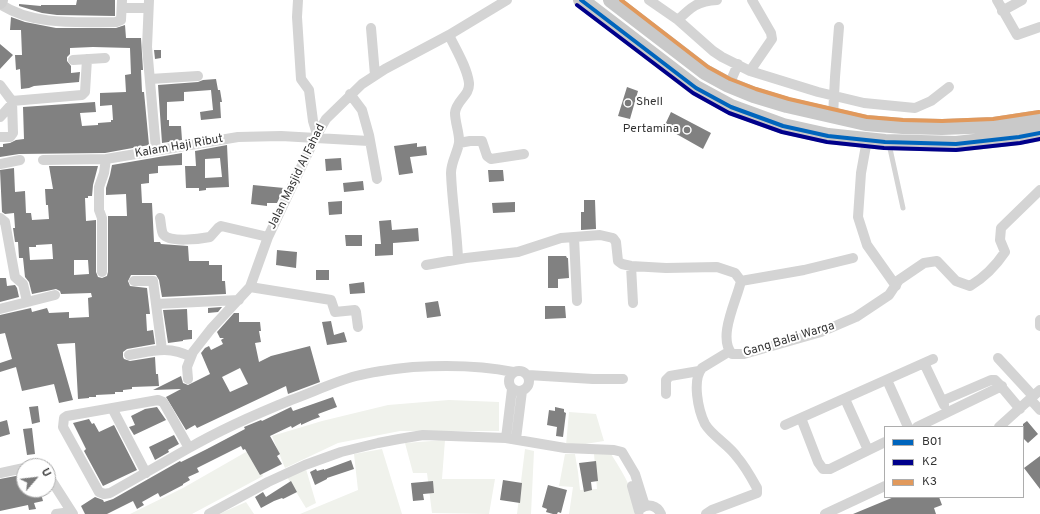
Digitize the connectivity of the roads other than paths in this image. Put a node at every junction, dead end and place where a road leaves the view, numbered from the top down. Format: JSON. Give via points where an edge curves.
{"nodes":[{"id":1,"x":298,"y":0,"type":"edge"},
{"id":2,"x":507,"y":0,"type":"edge"},
{"id":3,"x":581,"y":0,"type":"edge"},
{"id":4,"x":611,"y":0,"type":"edge"},
{"id":5,"x":649,"y":0,"type":"edge"},
{"id":6,"x":706,"y":0,"type":"edge"},
{"id":7,"x":717,"y":0,"type":"edge"},
{"id":8,"x":752,"y":0,"type":"edge"},
{"id":9,"x":997,"y":0,"type":"edge"},
{"id":10,"x":1022,"y":0,"type":"edge"},
{"id":11,"x":0,"y":2,"type":"edge"},
{"id":12,"x":122,"y":4,"type":"edge"},
{"id":13,"x":149,"y":4,"type":"edge"},
{"id":14,"x":1002,"y":11,"type":"junction"},
{"id":15,"x":678,"y":20,"type":"junction"},
{"id":16,"x":839,"y":27,"type":"dead end"},
{"id":17,"x":1040,"y":27,"type":"edge"},
{"id":18,"x":371,"y":28,"type":"dead end"},
{"id":19,"x":449,"y":35,"type":"junction"},
{"id":20,"x":105,"y":58,"type":"dead end"},
{"id":21,"x":87,"y":59,"type":"junction"},
{"id":22,"x":73,"y":60,"type":"dead end"},
{"id":23,"x":738,"y":64,"type":"junction"},
{"id":24,"x":750,"y":70,"type":"junction"},
{"id":25,"x":375,"y":75,"type":"junction"},
{"id":26,"x":198,"y":76,"type":"dead end"},
{"id":27,"x":150,"y":79,"type":"junction"},
{"id":28,"x":0,"y":85,"type":"edge"},
{"id":29,"x":729,"y":85,"type":"junction"},
{"id":30,"x":948,"y":87,"type":"dead end"},
{"id":31,"x":350,"y":94,"type":"junction"},
{"id":32,"x":834,"y":96,"type":"junction"},
{"id":33,"x":12,"y":102,"type":"junction"},
{"id":34,"x":897,"y":107,"type":"junction"},
{"id":35,"x":833,"y":116,"type":"junction"},
{"id":36,"x":0,"y":117,"type":"edge"},
{"id":37,"x":1040,"y":118,"type":"edge"},
{"id":38,"x":895,"y":126,"type":"junction"},
{"id":39,"x":1040,"y":133,"type":"edge"},
{"id":40,"x":316,"y":136,"type":"junction"},
{"id":41,"x":0,"y":137,"type":"edge"},
{"id":42,"x":867,"y":140,"type":"junction"},
{"id":43,"x":369,"y":141,"type":"junction"},
{"id":44,"x":889,"y":142,"type":"junction"},
{"id":45,"x":459,"y":143,"type":"junction"},
{"id":46,"x":156,"y":150,"type":"junction"},
{"id":47,"x":524,"y":154,"type":"dead end"},
{"id":48,"x":106,"y":159,"type":"junction"},
{"id":49,"x":20,"y":160,"type":"dead end"},
{"id":50,"x":43,"y":160,"type":"dead end"},
{"id":51,"x":0,"y":164,"type":"edge"},
{"id":52,"x":377,"y":179,"type":"dead end"},
{"id":53,"x":1040,"y":190,"type":"edge"},
{"id":54,"x":903,"y":208,"type":"dead end"},
{"id":55,"x":0,"y":218,"type":"edge"},
{"id":56,"x":160,"y":218,"type":"dead end"},
{"id":57,"x":268,"y":237,"type":"junction"},
{"id":58,"x":574,"y":237,"type":"junction"},
{"id":59,"x":854,"y":258,"type":"dead end"},
{"id":60,"x":458,"y":259,"type":"junction"},
{"id":61,"x":426,"y":265,"type":"dead end"},
{"id":62,"x":631,"y":266,"type":"junction"},
{"id":63,"x":102,"y":272,"type":"dead end"},
{"id":64,"x":134,"y":281,"type":"dead end"},
{"id":65,"x":741,"y":281,"type":"junction"},
{"id":66,"x":896,"y":286,"type":"junction"},
{"id":67,"x":250,"y":287,"type":"junction"},
{"id":68,"x":55,"y":295,"type":"dead end"},
{"id":69,"x":239,"y":300,"type":"junction"},
{"id":70,"x":27,"y":301,"type":"junction"},
{"id":71,"x":578,"y":301,"type":"dead end"},
{"id":72,"x":633,"y":303,"type":"dead end"},
{"id":73,"x":156,"y":304,"type":"junction"},
{"id":74,"x":0,"y":309,"type":"edge"},
{"id":75,"x":1040,"y":320,"type":"edge"},
{"id":76,"x":1040,"y":326,"type":"edge"},
{"id":77,"x":358,"y":327,"type":"dead end"},
{"id":78,"x":162,"y":350,"type":"junction"},
{"id":79,"x":730,"y":351,"type":"junction"},
{"id":80,"x":129,"y":355,"type":"dead end"},
{"id":81,"x":191,"y":357,"type":"junction"},
{"id":82,"x":998,"y":358,"type":"dead end"},
{"id":83,"x":699,"y":371,"type":"junction"},
{"id":84,"x":513,"y":372,"type":"junction"},
{"id":85,"x":528,"y":375,"type":"junction"},
{"id":86,"x":623,"y":378,"type":"dead end"},
{"id":87,"x":188,"y":379,"type":"dead end"},
{"id":88,"x":887,"y":380,"type":"junction"},
{"id":89,"x":1002,"y":386,"type":"junction"},
{"id":90,"x":517,"y":390,"type":"junction"},
{"id":91,"x":666,"y":394,"type":"dead end"},
{"id":92,"x":1035,"y":395,"type":"edge"},
{"id":93,"x":845,"y":399,"type":"junction"},
{"id":94,"x":942,"y":401,"type":"junction"},
{"id":95,"x":112,"y":408,"type":"junction"},
{"id":96,"x":1020,"y":409,"type":"junction"},
{"id":97,"x":1040,"y":410,"type":"edge"},
{"id":98,"x":947,"y":413,"type":"junction"},
{"id":99,"x":801,"y":418,"type":"junction"},
{"id":100,"x":786,"y":425,"type":"dead end"},
{"id":101,"x":908,"y":426,"type":"edge"},
{"id":102,"x":919,"y":426,"type":"edge"},
{"id":103,"x":1000,"y":426,"type":"edge"},
{"id":104,"x":511,"y":439,"type":"junction"},
{"id":105,"x":884,"y":442,"type":"edge"},
{"id":106,"x":189,"y":448,"type":"junction"},
{"id":107,"x":868,"y":450,"type":"junction"},
{"id":108,"x":16,"y":470,"type":"edge"},
{"id":109,"x":0,"y":473,"type":"edge"},
{"id":110,"x":146,"y":473,"type":"junction"},
{"id":111,"x":884,"y":486,"type":"edge"},
{"id":112,"x":56,"y":488,"type":"edge"},
{"id":113,"x":641,"y":510,"type":"edge"},
{"id":114,"x":72,"y":513,"type":"edge"},
{"id":115,"x":56,"y":514,"type":"edge"},
{"id":116,"x":209,"y":514,"type":"edge"},
{"id":117,"x":661,"y":514,"type":"edge"},
{"id":118,"x":706,"y":514,"type":"edge"},
{"id":119,"x":826,"y":514,"type":"edge"}],
"edges":[{"from":1,"to":40,"type":"street","via":[[301,79],[309,90]]},
{"from":2,"to":19,"type":"street","name":"Jalan Masjid Al Fahad"},
{"from":3,"to":42,"type":"main road","via":[[696,88],[731,107],[782,126],[828,136]]},
{"from":4,"to":29,"type":"main road","via":[[705,72]]},
{"from":5,"to":15,"type":"street"},
{"from":6,"to":7,"type":"street"},
{"from":6,"to":15,"type":"street","via":[[693,6]]},
{"from":8,"to":24,"type":"street","via":[[772,39]]},
{"from":9,"to":14,"type":"street"},
{"from":10,"to":14,"type":"street"},
{"from":11,"to":12,"type":"street","via":[[24,16],[67,22],[119,21]]},
{"from":12,"to":13,"type":"street"},
{"from":13,"to":27,"type":"street","via":[[147,47]]},
{"from":14,"to":17,"type":"street","via":[[1017,36]]},
{"from":15,"to":23,"type":"street","via":[[713,51]]},
{"from":16,"to":32,"type":"street"},
{"from":18,"to":25,"type":"street"},
{"from":19,"to":25,"type":"street","name":"Jalan Masjid Al Fahad"},
{"from":19,"to":45,"type":"street","via":[[466,72],[469,85],[456,107]]},
{"from":20,"to":21,"type":"street"},
{"from":21,"to":22,"type":"street"},
{"from":21,"to":33,"type":"street","via":[[85,92],[82,95]]},
{"from":23,"to":24,"type":"street"},
{"from":23,"to":29,"type":"street"},
{"from":24,"to":32,"type":"street"},
{"from":25,"to":31,"type":"street","name":"Jalan Masjid Al Fahad"},
{"from":26,"to":27,"type":"street"},
{"from":27,"to":46,"type":"street"},
{"from":28,"to":33,"type":"street"},
{"from":29,"to":35,"type":"main road","via":[[787,105]]},
{"from":30,"to":34,"type":"street","via":[[922,106]]},
{"from":31,"to":40,"type":"street","name":"Jalan Masjid Al Fahad","via":[[326,120]]},
{"from":31,"to":43,"type":"street","via":[[362,110]]},
{"from":32,"to":34,"type":"street"},
{"from":32,"to":35,"type":"street"},
{"from":33,"to":36,"type":"street"},
{"from":33,"to":41,"type":"street","via":[[12,133],[10,137]]},
{"from":34,"to":38,"type":"street"},
{"from":35,"to":38,"type":"main road"},
{"from":37,"to":38,"type":"main road","via":[[994,125]]},
{"from":39,"to":44,"type":"main road","via":[[1019,138],[956,144]]},
{"from":40,"to":43,"type":"street","name":"Kalam Haji Ribut"},
{"from":40,"to":46,"type":"street","name":"Kalam Haji Ribut","via":[[238,137]]},
{"from":40,"to":57,"type":"street","name":"Jalan Masjid Al Fahad"},
{"from":42,"to":44,"type":"main road"},
{"from":42,"to":66,"type":"street","via":[[861,173],[858,217],[867,245]]},
{"from":43,"to":52,"type":"street"},
{"from":44,"to":54,"type":"lane"},
{"from":45,"to":47,"type":"street","via":[[482,141],[487,156],[491,159]]},
{"from":45,"to":60,"type":"street","via":[[452,166]]},
{"from":46,"to":48,"type":"street","name":"Kalam Haji Ribut"},
{"from":48,"to":50,"type":"street","name":"Kalam Haji Ribut"},
{"from":48,"to":63,"type":"street","via":[[99,187]]},
{"from":49,"to":51,"type":"street"},
{"from":53,"to":66,"type":"street","name":"Gang Balai Warga","via":[[1001,228],[1000,240],[1005,252],[982,279],[970,286],[956,281],[937,261],[924,262]]},
{"from":55,"to":70,"type":"street","via":[[5,222],[15,277],[23,284]]},
{"from":56,"to":57,"type":"street","via":[[163,233],[173,240],[210,237],[221,226]]},
{"from":57,"to":67,"type":"street","name":"Jalan Masjid Al Fahad"},
{"from":58,"to":60,"type":"street","via":[[561,238],[518,252]]},
{"from":58,"to":62,"type":"street","via":[[600,235],[613,238],[616,242],[618,261]]},
{"from":58,"to":71,"type":"street"},
{"from":59,"to":65,"type":"street"},
{"from":60,"to":61,"type":"street"},
{"from":62,"to":65,"type":"street","via":[[717,267],[735,273]]},
{"from":62,"to":72,"type":"street"},
{"from":64,"to":73,"type":"street","via":[[153,281]]},
{"from":65,"to":79,"type":"street","name":"Gang Balai Warga","via":[[727,328],[726,339]]},
{"from":66,"to":79,"type":"street","name":"Gang Balai Warga","via":[[889,294],[856,317],[821,332],[744,354],[732,354]]},
{"from":67,"to":69,"type":"street","name":"Jalan Masjid Al Fahad"},
{"from":67,"to":77,"type":"street","via":[[331,300],[335,312],[355,310]]},
{"from":68,"to":70,"type":"street"},
{"from":69,"to":73,"type":"street"},
{"from":69,"to":81,"type":"street","name":"Jalan Masjid Al Fahad","via":[[211,329]]},
{"from":70,"to":74,"type":"street"},
{"from":73,"to":78,"type":"street"},
{"from":75,"to":76,"type":"street"},
{"from":78,"to":80,"type":"street"},
{"from":78,"to":81,"type":"street","via":[[182,352]]},
{"from":79,"to":83,"type":"street"},
{"from":81,"to":87,"type":"street","name":"Jalan Masjid Al Fahad","via":[[187,367]]},
{"from":82,"to":92,"type":"street"},
{"from":83,"to":91,"type":"street","via":[[670,376],[666,380]]},
{"from":83,"to":118,"type":"street","via":[[696,388],[706,424],[737,456],[757,488],[757,493]]},
{"from":84,"to":85,"type":"street","via":[[521,371]]},
{"from":84,"to":90,"type":"street","via":[[508,380],[509,386]]},
{"from":84,"to":106,"type":"street","via":[[477,366],[446,365],[364,374],[336,382],[265,410]]},
{"from":85,"to":86,"type":"street","via":[[592,380]]},
{"from":85,"to":90,"type":"street","via":[[529,384],[526,389]]},
{"from":88,"to":93,"type":"street"},
{"from":88,"to":94,"type":"street","via":[[929,361]]},
{"from":88,"to":101,"type":"street"},
{"from":89,"to":94,"type":"street","via":[[995,380],[986,381]]},
{"from":89,"to":96,"type":"street"},
{"from":89,"to":98,"type":"street"},
{"from":90,"to":104,"type":"street"},
{"from":92,"to":96,"type":"street"},
{"from":92,"to":97,"type":"street"},
{"from":93,"to":99,"type":"street"},
{"from":93,"to":107,"type":"street"},
{"from":94,"to":98,"type":"street"},
{"from":95,"to":106,"type":"street","via":[[158,400],[163,402]]},
{"from":95,"to":110,"type":"street"},
{"from":95,"to":110,"type":"street","via":[[67,416],[64,418],[63,427],[99,492],[110,493]]},
{"from":96,"to":103,"type":"street"},
{"from":98,"to":102,"type":"street"},
{"from":99,"to":100,"type":"street"},
{"from":99,"to":107,"type":"street","via":[[823,469],[830,469]]},
{"from":104,"to":113,"type":"street","via":[[565,448],[614,450],[630,478]]},
{"from":104,"to":116,"type":"street","via":[[423,435],[378,442],[305,465]]},
{"from":105,"to":107,"type":"street"},
{"from":106,"to":110,"type":"street"},
{"from":108,"to":109,"type":"street"},
{"from":111,"to":119,"type":"street"},
{"from":112,"to":114,"type":"street"},
{"from":113,"to":117,"type":"street","via":[[655,506]]},
{"from":114,"to":115,"type":"street"}]}
